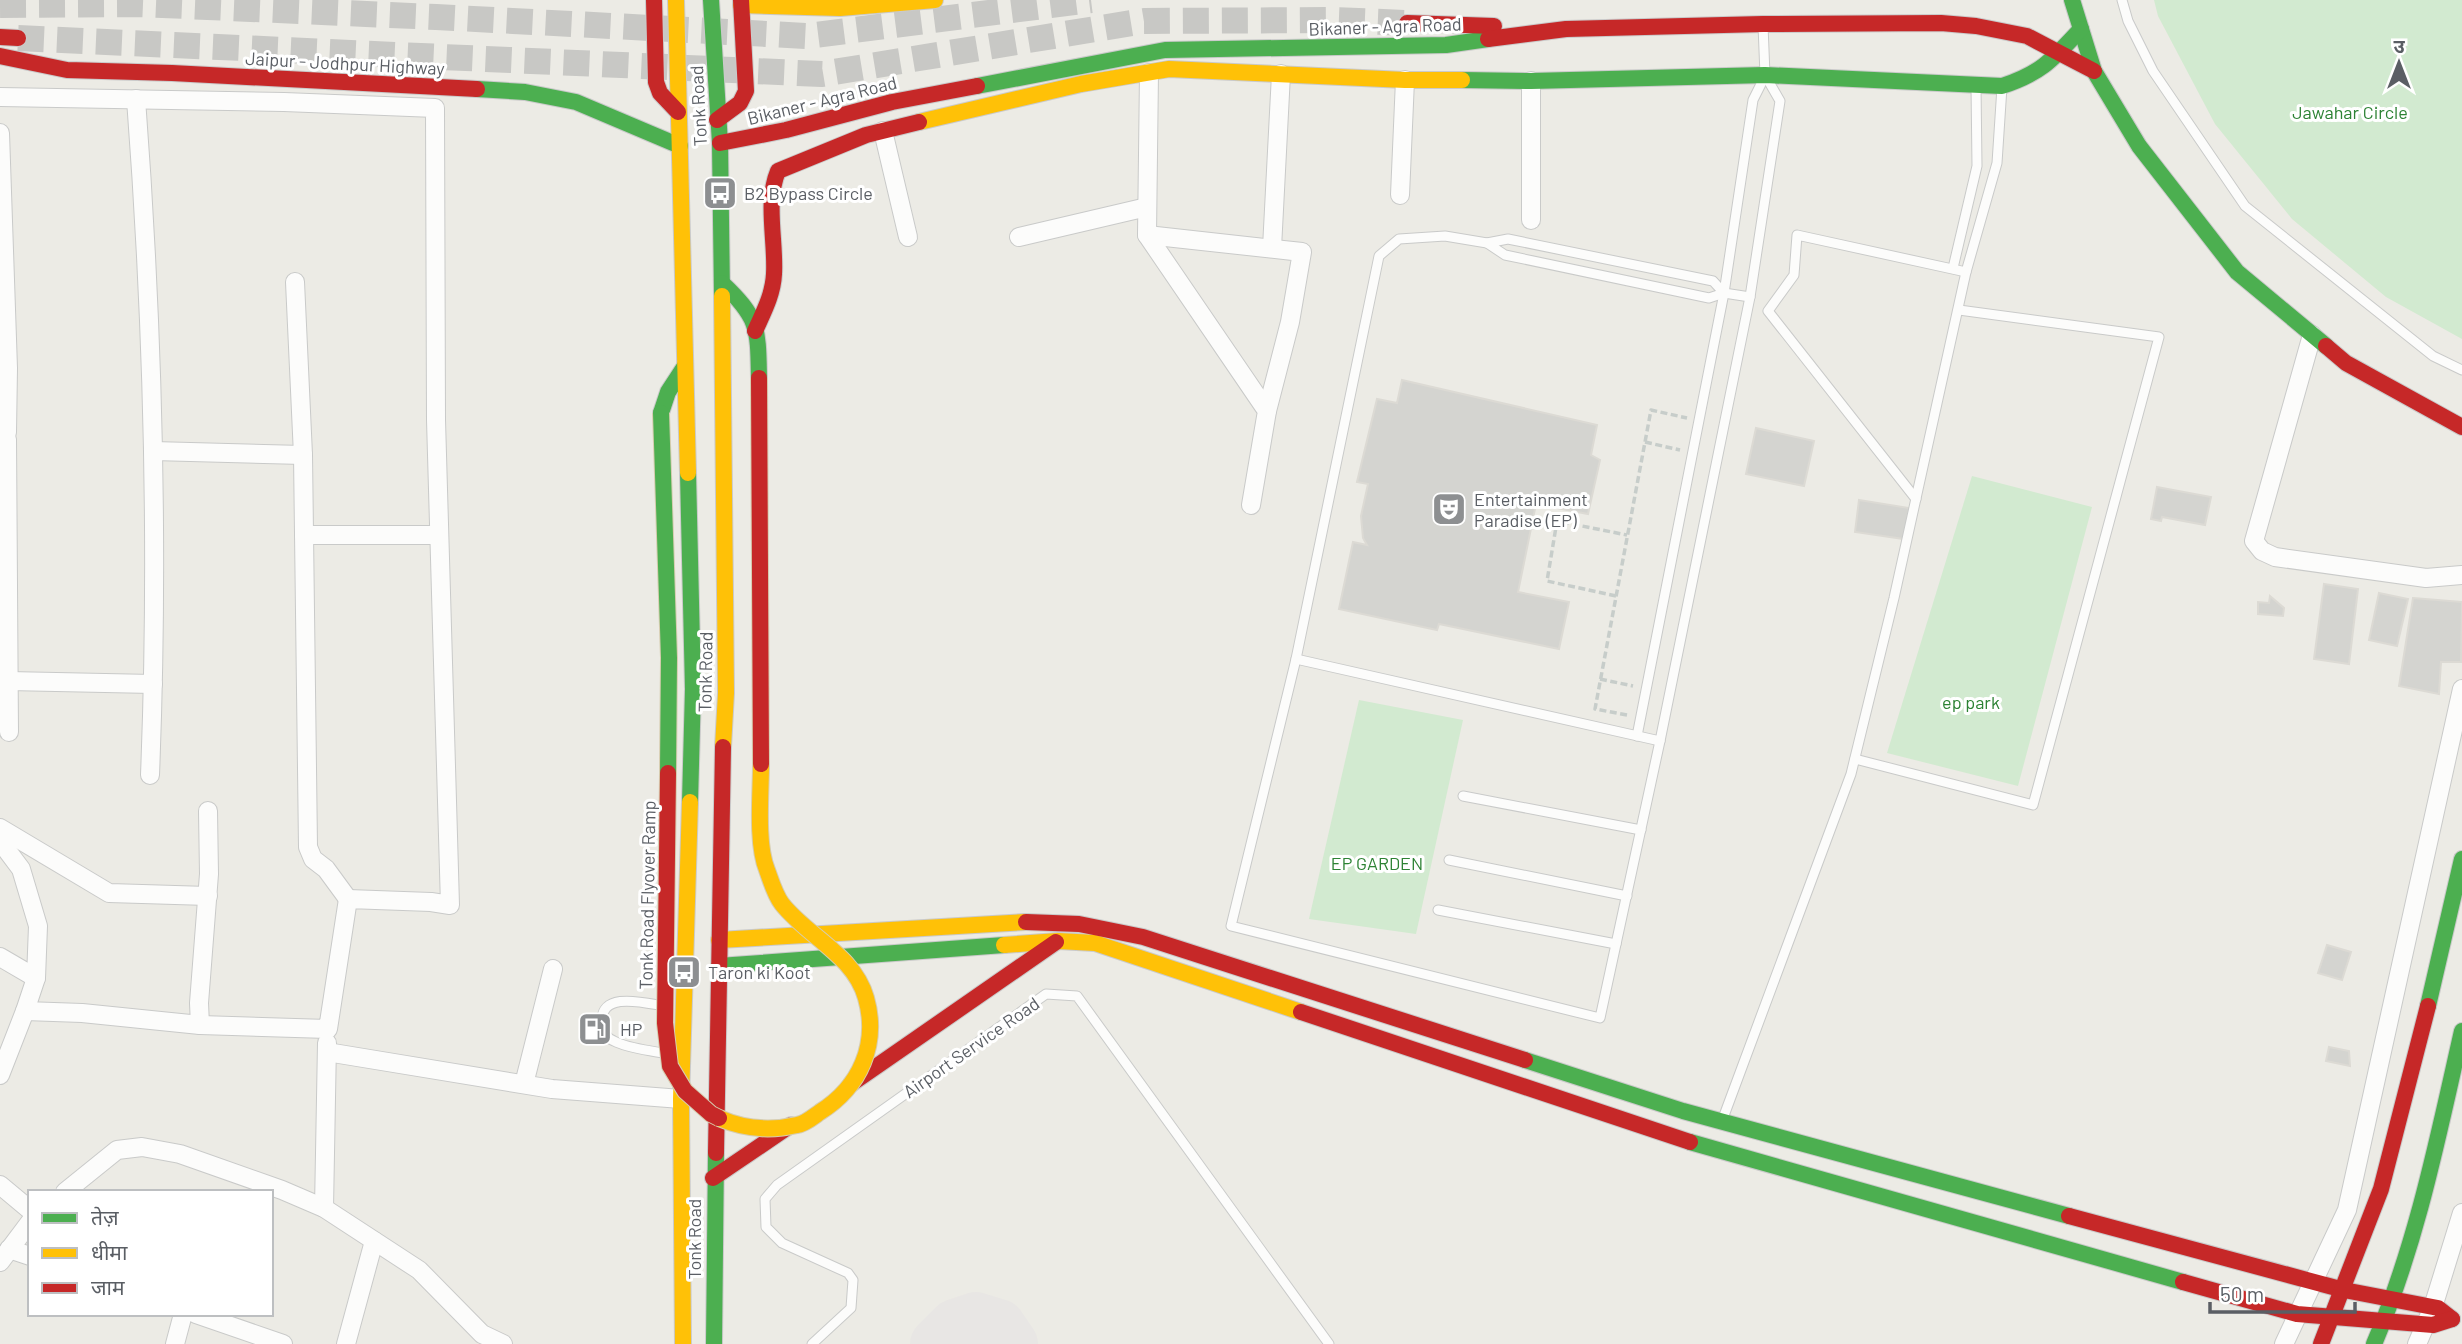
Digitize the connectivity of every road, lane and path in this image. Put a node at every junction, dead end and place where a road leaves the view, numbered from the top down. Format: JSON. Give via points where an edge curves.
{"nodes":[{"id":1,"x":654,"y":0,"type":"edge"},
{"id":2,"x":676,"y":0,"type":"edge"},
{"id":3,"x":711,"y":0,"type":"edge"},
{"id":4,"x":936,"y":0,"type":"edge"},
{"id":5,"x":2072,"y":0,"type":"edge"},
{"id":6,"x":2122,"y":0,"type":"edge"},
{"id":7,"x":741,"y":3,"type":"edge"},
{"id":8,"x":1407,"y":23,"type":"tunnel mouth"},
{"id":9,"x":1763,"y":24,"type":"junction"},
{"id":10,"x":1566,"y":29,"type":"junction"},
{"id":11,"x":2081,"y":29,"type":"junction"},
{"id":12,"x":0,"y":37,"type":"edge"},
{"id":13,"x":18,"y":38,"type":"tunnel mouth"},
{"id":14,"x":2057,"y":52,"type":"junction"},
{"id":15,"x":0,"y":56,"type":"edge"},
{"id":16,"x":2094,"y":71,"type":"junction"},
{"id":17,"x":1149,"y":73,"type":"junction"},
{"id":18,"x":1281,"y":74,"type":"junction"},
{"id":19,"x":1765,"y":75,"type":"junction"},
{"id":20,"x":1405,"y":80,"type":"junction"},
{"id":21,"x":1531,"y":81,"type":"junction"},
{"id":22,"x":1976,"y":85,"type":"junction"},
{"id":23,"x":2002,"y":86,"type":"junction"},
{"id":24,"x":0,"y":97,"type":"edge"},
{"id":25,"x":136,"y":99,"type":"junction"},
{"id":26,"x":678,"y":112,"type":"junction"},
{"id":27,"x":717,"y":120,"type":"junction"},
{"id":28,"x":883,"y":131,"type":"junction"},
{"id":29,"x":0,"y":132,"type":"edge"},
{"id":30,"x":719,"y":143,"type":"junction"},
{"id":31,"x":680,"y":146,"type":"junction"},
{"id":32,"x":1400,"y":195,"type":"dead end"},
{"id":33,"x":1147,"y":207,"type":"junction"},
{"id":34,"x":1531,"y":220,"type":"dead end"},
{"id":35,"x":1147,"y":235,"type":"junction"},
{"id":36,"x":908,"y":237,"type":"dead end"},
{"id":37,"x":1019,"y":237,"type":"dead end"},
{"id":38,"x":1487,"y":243,"type":"junction"},
{"id":39,"x":1272,"y":248,"type":"junction"},
{"id":40,"x":1953,"y":268,"type":"junction"},
{"id":41,"x":1966,"y":272,"type":"junction"},
{"id":42,"x":295,"y":282,"type":"dead end"},
{"id":43,"x":722,"y":283,"type":"junction"},
{"id":44,"x":1724,"y":293,"type":"junction"},
{"id":45,"x":1750,"y":298,"type":"junction"},
{"id":46,"x":1959,"y":310,"type":"junction"},
{"id":47,"x":755,"y":331,"type":"junction"},
{"id":48,"x":2312,"y":335,"type":"junction"},
{"id":49,"x":685,"y":366,"type":"junction"},
{"id":50,"x":2462,"y":370,"type":"edge"},
{"id":51,"x":1267,"y":411,"type":"junction"},
{"id":52,"x":1699,"y":421,"type":"junction"},
{"id":53,"x":2462,"y":427,"type":"edge"},
{"id":54,"x":3,"y":431,"type":"edge"},
{"id":55,"x":1644,"y":442,"type":"junction"},
{"id":56,"x":0,"y":450,"type":"edge"},
{"id":57,"x":153,"y":451,"type":"junction"},
{"id":58,"x":1693,"y":453,"type":"junction"},
{"id":59,"x":303,"y":455,"type":"junction"},
{"id":60,"x":1916,"y":499,"type":"junction"},
{"id":61,"x":1251,"y":505,"type":"dead end"},
{"id":62,"x":304,"y":535,"type":"junction"},
{"id":63,"x":439,"y":535,"type":"junction"},
{"id":64,"x":1627,"y":535,"type":"junction"},
{"id":65,"x":2462,"y":575,"type":"edge"},
{"id":66,"x":1616,"y":596,"type":"junction"},
{"id":67,"x":1296,"y":659,"type":"junction"},
{"id":68,"x":1600,"y":679,"type":"junction"},
{"id":69,"x":8,"y":681,"type":"junction"},
{"id":70,"x":153,"y":684,"type":"junction"},
{"id":71,"x":1646,"y":688,"type":"junction"},
{"id":72,"x":2462,"y":689,"type":"edge"},
{"id":73,"x":1640,"y":718,"type":"junction"},
{"id":74,"x":9,"y":732,"type":"dead end"},
{"id":75,"x":1637,"y":736,"type":"junction"},
{"id":76,"x":1660,"y":741,"type":"junction"},
{"id":77,"x":1855,"y":759,"type":"junction"},
{"id":78,"x":150,"y":775,"type":"dead end"},
{"id":79,"x":1463,"y":796,"type":"dead end"},
{"id":80,"x":208,"y":811,"type":"dead end"},
{"id":81,"x":0,"y":828,"type":"edge"},
{"id":82,"x":1641,"y":831,"type":"junction"},
{"id":83,"x":0,"y":841,"type":"edge"},
{"id":84,"x":2462,"y":859,"type":"edge"},
{"id":85,"x":1449,"y":860,"type":"dead end"},
{"id":86,"x":1627,"y":896,"type":"junction"},
{"id":87,"x":208,"y":897,"type":"junction"},
{"id":88,"x":348,"y":899,"type":"junction"},
{"id":89,"x":1438,"y":910,"type":"dead end"},
{"id":90,"x":719,"y":940,"type":"junction"},
{"id":91,"x":1058,"y":941,"type":"junction"},
{"id":92,"x":1616,"y":944,"type":"junction"},
{"id":93,"x":0,"y":957,"type":"edge"},
{"id":94,"x":719,"y":966,"type":"junction"},
{"id":95,"x":553,"y":969,"type":"dead end"},
{"id":96,"x":36,"y":978,"type":"junction"},
{"id":97,"x":683,"y":1009,"type":"junction"},
{"id":98,"x":25,"y":1012,"type":"junction"},
{"id":99,"x":200,"y":1025,"type":"junction"},
{"id":100,"x":328,"y":1029,"type":"junction"},
{"id":101,"x":2462,"y":1031,"type":"edge"},
{"id":102,"x":327,"y":1052,"type":"junction"},
{"id":103,"x":682,"y":1057,"type":"junction"},
{"id":104,"x":0,"y":1076,"type":"edge"},
{"id":105,"x":524,"y":1084,"type":"junction"},
{"id":106,"x":681,"y":1099,"type":"junction"},
{"id":107,"x":1721,"y":1122,"type":"junction"},
{"id":108,"x":713,"y":1178,"type":"junction"},
{"id":109,"x":0,"y":1185,"type":"edge"},
{"id":110,"x":67,"y":1190,"type":"edge"},
{"id":111,"x":28,"y":1208,"type":"edge"},
{"id":112,"x":324,"y":1208,"type":"junction"},
{"id":113,"x":2462,"y":1213,"type":"edge"},
{"id":114,"x":28,"y":1225,"type":"edge"},
{"id":115,"x":374,"y":1241,"type":"junction"},
{"id":116,"x":4,"y":1255,"type":"edge"},
{"id":117,"x":28,"y":1256,"type":"edge"},
{"id":118,"x":2312,"y":1281,"type":"junction"},
{"id":119,"x":2344,"y":1290,"type":"junction"},
{"id":120,"x":2393,"y":1299,"type":"junction"},
{"id":121,"x":2297,"y":1314,"type":"junction"},
{"id":122,"x":182,"y":1316,"type":"edge"},
{"id":123,"x":202,"y":1316,"type":"edge"},
{"id":124,"x":2430,"y":1316,"type":"junction"},
{"id":125,"x":2333,"y":1317,"type":"junction"},
{"id":126,"x":2457,"y":1319,"type":"edge"},
{"id":127,"x":2384,"y":1322,"type":"junction"},
{"id":128,"x":175,"y":1344,"type":"edge"},
{"id":129,"x":283,"y":1344,"type":"edge"},
{"id":130,"x":346,"y":1344,"type":"edge"},
{"id":131,"x":503,"y":1344,"type":"edge"},
{"id":132,"x":682,"y":1344,"type":"edge"},
{"id":133,"x":714,"y":1344,"type":"edge"},
{"id":134,"x":814,"y":1344,"type":"edge"},
{"id":135,"x":1329,"y":1344,"type":"edge"},
{"id":136,"x":2284,"y":1344,"type":"edge"},
{"id":137,"x":2321,"y":1344,"type":"edge"},
{"id":138,"x":2374,"y":1344,"type":"edge"},
{"id":139,"x":2417,"y":1344,"type":"edge"}],
"edges":[{"from":1,"to":26,"type":"main road","via":[[656,82]]},
{"from":2,"to":26,"type":"main road","name":"Tonk Road"},
{"from":3,"to":27,"type":"main road","name":"Tonk Road"},
{"from":4,"to":7,"type":"main road","via":[[841,8]]},
{"from":5,"to":11,"type":"main road"},
{"from":6,"to":50,"type":"lane","via":[[2153,71],[2245,206],[2433,356]]},
{"from":7,"to":27,"type":"main road","via":[[746,91],[740,103]]},
{"from":8,"to":10,"type":"main road"},
{"from":9,"to":10,"type":"main road","name":"Bikaner - Agra Road"},
{"from":9,"to":14,"type":"main road","name":"Bikaner - Agra Road","via":[[1976,26],[2027,36]]},
{"from":9,"to":19,"type":"lane"},
{"from":10,"to":30,"type":"main road","name":"Bikaner - Agra Road","via":[[1446,45],[1165,50],[892,102]]},
{"from":11,"to":14,"type":"main road"},
{"from":11,"to":16,"type":"main road"},
{"from":12,"to":13,"type":"main road"},
{"from":14,"to":16,"type":"main road","name":"Bikaner - Agra Road"},
{"from":14,"to":23,"type":"main road","via":[[2027,78]]},
{"from":15,"to":31,"type":"main road","name":"Jaipur - Jodhpur Highway","via":[[67,70],[525,92],[576,102]]},
{"from":16,"to":48,"type":"main road","via":[[2139,146],[2237,272]]},
{"from":17,"to":18,"type":"main road","via":[[1169,69]]},
{"from":17,"to":28,"type":"main road","via":[[1081,84]]},
{"from":17,"to":33,"type":"street"},
{"from":18,"to":20,"type":"main road"},
{"from":18,"to":39,"type":"street"},
{"from":19,"to":21,"type":"main road"},
{"from":19,"to":22,"type":"main road"},
{"from":19,"to":44,"type":"lane","via":[[1753,100]]},
{"from":19,"to":45,"type":"lane","via":[[1780,101]]},
{"from":20,"to":21,"type":"main road"},
{"from":20,"to":32,"type":"street"},
{"from":21,"to":34,"type":"street"},
{"from":22,"to":23,"type":"main road"},
{"from":22,"to":40,"type":"lane","via":[[1977,166]]},
{"from":23,"to":41,"type":"lane","via":[[1997,163]]},
{"from":24,"to":25,"type":"street"},
{"from":25,"to":57,"type":"street","via":[[149,283]]},
{"from":25,"to":63,"type":"street","via":[[435,108]]},
{"from":26,"to":31,"type":"main road","name":"Tonk Road"},
{"from":27,"to":30,"type":"main road","name":"Tonk Road"},
{"from":28,"to":36,"type":"street"},
{"from":28,"to":47,"type":"main road","via":[[778,171],[772,185],[774,275]]},
{"from":29,"to":54,"type":"street","via":[[8,368]]},
{"from":30,"to":43,"type":"main road","name":"Tonk Road"},
{"from":31,"to":49,"type":"main road","name":"Tonk Road"},
{"from":33,"to":35,"type":"street"},
{"from":33,"to":37,"type":"street"},
{"from":35,"to":39,"type":"street"},
{"from":35,"to":51,"type":"street"},
{"from":38,"to":44,"type":"lane","via":[[1505,255],[1710,298]]},
{"from":38,"to":44,"type":"lane","via":[[1508,239],[1604,258],[1713,281]]},
{"from":38,"to":67,"type":"lane","via":[[1444,236],[1399,239],[1379,256]]},
{"from":39,"to":51,"type":"street","via":[[1302,252]]},
{"from":40,"to":41,"type":"lane"},
{"from":40,"to":60,"type":"lane","via":[[1797,235],[1794,275],[1768,311]]},
{"from":41,"to":46,"type":"lane"},
{"from":42,"to":59,"type":"street"},
{"from":43,"to":47,"type":"main road","name":"Tonk Road Flyover Ramp","via":[[745,305]]},
{"from":43,"to":90,"type":"main road","name":"Tonk Road","via":[[726,693]]},
{"from":44,"to":45,"type":"lane"},
{"from":44,"to":52,"type":"lane"},
{"from":45,"to":76,"type":"lane"},
{"from":46,"to":60,"type":"lane"},
{"from":46,"to":77,"type":"lane","via":[[2159,337],[2033,805]]},
{"from":47,"to":49,"type":"main road","name":"Tonk Road Flyover Ramp","bridge":true,"via":[[765,866],[780,901],[850,966],[861,982],[870,1021],[870,1044],[854,1083],[800,1125],[763,1129],[735,1125],[711,1114],[685,1091],[670,1066],[665,1023],[669,658],[661,413]]},
{"from":48,"to":53,"type":"main road","via":[[2346,363]]},
{"from":48,"to":65,"type":"street","via":[[2254,541],[2275,557],[2426,578]]},
{"from":49,"to":97,"type":"main road","name":"Tonk Road","via":[[693,689]]},
{"from":51,"to":61,"type":"street"},
{"from":52,"to":55,"type":"path","via":[[1651,410]]},
{"from":52,"to":58,"type":"lane"},
{"from":54,"to":56,"type":"street"},
{"from":54,"to":69,"type":"street"},
{"from":55,"to":58,"type":"path"},
{"from":55,"to":64,"type":"path"},
{"from":57,"to":59,"type":"street"},
{"from":57,"to":70,"type":"street"},
{"from":58,"to":71,"type":"lane"},
{"from":59,"to":62,"type":"street"},
{"from":60,"to":77,"type":"lane"},
{"from":62,"to":63,"type":"street"},
{"from":62,"to":88,"type":"street","via":[[308,848]]},
{"from":63,"to":88,"type":"street","via":[[450,905]]},
{"from":64,"to":66,"type":"path"},
{"from":64,"to":66,"type":"path","via":[[1557,521],[1546,581]]},
{"from":66,"to":68,"type":"path"},
{"from":67,"to":75,"type":"lane"},
{"from":67,"to":92,"type":"lane","via":[[1231,926],[1600,1018]]},
{"from":68,"to":71,"type":"path"},
{"from":68,"to":73,"type":"path","via":[[1595,709]]},
{"from":69,"to":70,"type":"street"},
{"from":69,"to":74,"type":"street"},
{"from":70,"to":78,"type":"street"},
{"from":71,"to":73,"type":"lane"},
{"from":72,"to":118,"type":"street","via":[[2347,1210]]},
{"from":73,"to":75,"type":"lane"},
{"from":75,"to":76,"type":"lane"},
{"from":76,"to":82,"type":"lane"},
{"from":77,"to":107,"type":"lane"},
{"from":79,"to":82,"type":"lane"},
{"from":80,"to":87,"type":"street"},
{"from":81,"to":87,"type":"street","via":[[108,893]]},
{"from":82,"to":86,"type":"lane"},
{"from":83,"to":96,"type":"street","via":[[22,869],[38,926]]},
{"from":84,"to":119,"type":"main road","via":[[2381,1189]]},
{"from":85,"to":86,"type":"lane"},
{"from":86,"to":92,"type":"lane"},
{"from":87,"to":99,"type":"street"},
{"from":88,"to":100,"type":"street"},
{"from":89,"to":92,"type":"lane"},
{"from":90,"to":94,"type":"main road","name":"Tonk Road"},
{"from":90,"to":107,"type":"main road","via":[[1040,921],[1101,927]]},
{"from":91,"to":94,"type":"main road"},
{"from":91,"to":108,"type":"main road"},
{"from":91,"to":121,"type":"main road","via":[[1095,943],[1709,1148]]},
{"from":93,"to":96,"type":"street"},
{"from":94,"to":108,"type":"main road","name":"Tonk Road"},
{"from":95,"to":105,"type":"street"},
{"from":96,"to":98,"type":"street"},
{"from":97,"to":103,"type":"main road","name":"Tonk Road"},
{"from":97,"to":103,"type":"lane","via":[[624,1000],[613,1003],[602,1020],[604,1033],[611,1040]]},
{"from":98,"to":99,"type":"street"},
{"from":98,"to":104,"type":"street"},
{"from":99,"to":100,"type":"street"},
{"from":100,"to":102,"type":"street"},
{"from":101,"to":120,"type":"main road"},
{"from":102,"to":105,"type":"street"},
{"from":102,"to":112,"type":"street"},
{"from":103,"to":106,"type":"main road","name":"Tonk Road"},
{"from":105,"to":106,"type":"street"},
{"from":106,"to":132,"type":"main road","name":"Tonk Road"},
{"from":107,"to":118,"type":"main road"},
{"from":108,"to":133,"type":"main road","name":"Tonk Road"},
{"from":109,"to":111,"type":"street"},
{"from":110,"to":112,"type":"street","via":[[117,1150],[142,1147],[180,1154]]},
{"from":112,"to":115,"type":"street"},
{"from":113,"to":124,"type":"street"},
{"from":114,"to":116,"type":"street"},
{"from":115,"to":130,"type":"street"},
{"from":115,"to":131,"type":"street","via":[[419,1270],[482,1334]]},
{"from":116,"to":117,"type":"street"},
{"from":118,"to":119,"type":"main road"},
{"from":118,"to":121,"type":"street"},
{"from":119,"to":120,"type":"main road"},
{"from":119,"to":125,"type":"main road"},
{"from":120,"to":124,"type":"main road"},
{"from":120,"to":127,"type":"main road"},
{"from":121,"to":125,"type":"main road"},
{"from":121,"to":136,"type":"street"},
{"from":122,"to":128,"type":"street"},
{"from":123,"to":129,"type":"street"},
{"from":124,"to":126,"type":"main road","via":[[2433,1325]]},
{"from":124,"to":127,"type":"main road"},
{"from":124,"to":139,"type":"street"},
{"from":125,"to":127,"type":"main road"},
{"from":125,"to":137,"type":"main road"},
{"from":127,"to":138,"type":"main road"},
{"from":134,"to":135,"type":"lane","name":"Airport Service Road","via":[[851,1308],[853,1280],[848,1273],[782,1243],[766,1227],[765,1199],[777,1185],[1046,994],[1060,993],[1077,996]]}]}
